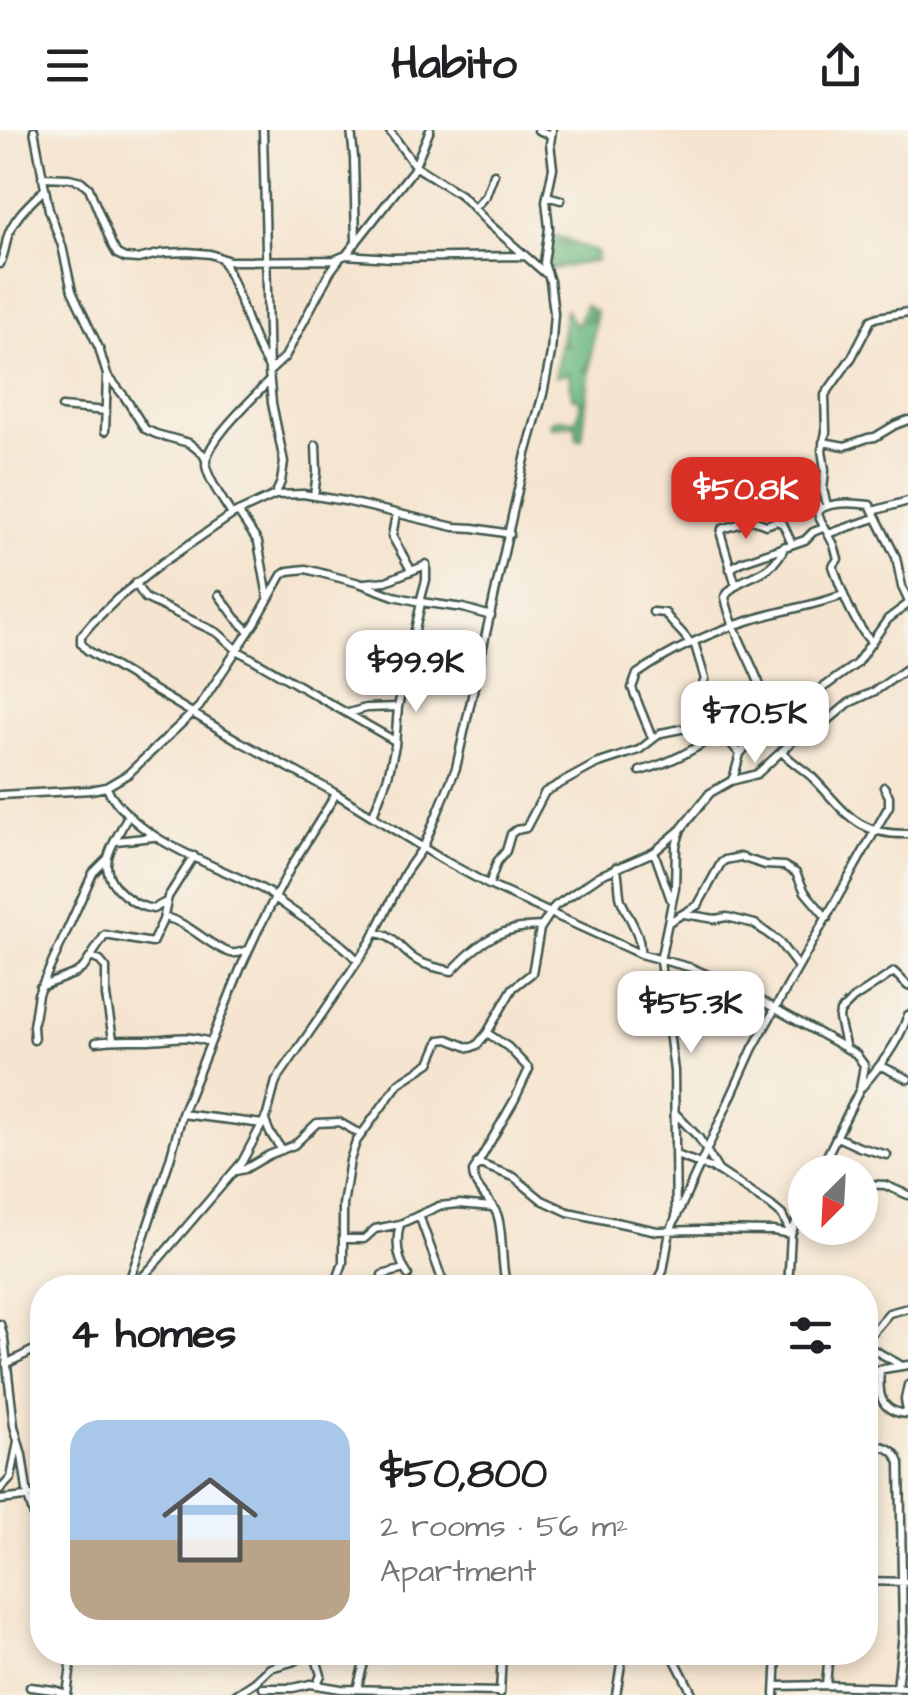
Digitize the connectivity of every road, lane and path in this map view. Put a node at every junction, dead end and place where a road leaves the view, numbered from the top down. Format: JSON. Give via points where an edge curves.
{"nodes":[{"id":1,"x":272,"y":130,"type":"edge"},
{"id":2,"x":352,"y":130,"type":"edge"},
{"id":3,"x":390,"y":130,"type":"edge"},
{"id":4,"x":430,"y":130,"type":"edge"},
{"id":5,"x":538,"y":130,"type":"edge"},
{"id":6,"x":263,"y":131,"type":"edge"},
{"id":7,"x":36,"y":132,"type":"edge"},
{"id":8,"x":551,"y":133,"type":"edge"},
{"id":9,"x":415,"y":166,"type":"junction"},
{"id":10,"x":494,"y":174,"type":"dead end"},
{"id":11,"x":42,"y":177,"type":"junction"},
{"id":12,"x":44,"y":189,"type":"junction"},
{"id":13,"x":547,"y":196,"type":"junction"},
{"id":14,"x":561,"y":200,"type":"dead end"},
{"id":15,"x":474,"y":208,"type":"junction"},
{"id":16,"x":356,"y":244,"type":"junction"},
{"id":17,"x":526,"y":256,"type":"junction"},
{"id":18,"x":342,"y":257,"type":"junction"},
{"id":19,"x":220,"y":258,"type":"junction"},
{"id":20,"x":267,"y":262,"type":"junction"},
{"id":21,"x":0,"y":264,"type":"edge"},
{"id":22,"x":547,"y":276,"type":"junction"},
{"id":23,"x":908,"y":312,"type":"edge"},
{"id":24,"x":269,"y":369,"type":"junction"},
{"id":25,"x":107,"y":375,"type":"junction"},
{"id":26,"x":269,"y":381,"type":"junction"},
{"id":27,"x":62,"y":408,"type":"dead end"},
{"id":28,"x":106,"y":411,"type":"junction"},
{"id":29,"x":908,"y":420,"type":"edge"},
{"id":30,"x":105,"y":431,"type":"dead end"},
{"id":31,"x":823,"y":442,"type":"junction"},
{"id":32,"x":316,"y":445,"type":"dead end"},
{"id":33,"x":206,"y":460,"type":"junction"},
{"id":34,"x":275,"y":495,"type":"junction"},
{"id":35,"x":314,"y":496,"type":"junction"},
{"id":36,"x":908,"y":501,"type":"edge"},
{"id":37,"x":824,"y":507,"type":"junction"},
{"id":38,"x":235,"y":513,"type":"junction"},
{"id":39,"x":396,"y":514,"type":"junction"},
{"id":40,"x":874,"y":515,"type":"junction"},
{"id":41,"x":746,"y":522,"type":"junction"},
{"id":42,"x":826,"y":530,"type":"junction"},
{"id":43,"x":510,"y":534,"type":"junction"},
{"id":44,"x":788,"y":545,"type":"junction"},
{"id":45,"x":906,"y":552,"type":"edge"},
{"id":46,"x":896,"y":557,"type":"junction"},
{"id":47,"x":730,"y":569,"type":"junction"},
{"id":48,"x":411,"y":570,"type":"junction"},
{"id":49,"x":135,"y":584,"type":"junction"},
{"id":50,"x":359,"y":584,"type":"junction"},
{"id":51,"x":736,"y":586,"type":"junction"},
{"id":52,"x":843,"y":594,"type":"junction"},
{"id":53,"x":219,"y":595,"type":"dead end"},
{"id":54,"x":268,"y":598,"type":"junction"},
{"id":55,"x":420,"y":602,"type":"junction"},
{"id":56,"x":908,"y":602,"type":"edge"},
{"id":57,"x":653,"y":612,"type":"dead end"},
{"id":58,"x":491,"y":616,"type":"junction"},
{"id":59,"x":734,"y":626,"type":"junction"},
{"id":60,"x":249,"y":631,"type":"junction"},
{"id":61,"x":871,"y":642,"type":"junction"},
{"id":62,"x":692,"y":643,"type":"junction"},
{"id":63,"x":237,"y":650,"type":"junction"},
{"id":64,"x":908,"y":668,"type":"edge"},
{"id":65,"x":701,"y":689,"type":"dead end"},
{"id":66,"x":398,"y":707,"type":"junction"},
{"id":67,"x":747,"y":709,"type":"dead end"},
{"id":68,"x":193,"y":714,"type":"junction"},
{"id":69,"x":348,"y":714,"type":"junction"},
{"id":70,"x":770,"y":722,"type":"junction"},
{"id":71,"x":720,"y":732,"type":"junction"},
{"id":72,"x":652,"y":738,"type":"junction"},
{"id":73,"x":708,"y":740,"type":"junction"},
{"id":74,"x":395,"y":741,"type":"junction"},
{"id":75,"x":782,"y":752,"type":"junction"},
{"id":76,"x":740,"y":754,"type":"junction"},
{"id":77,"x":640,"y":771,"type":"dead end"},
{"id":78,"x":731,"y":781,"type":"junction"},
{"id":79,"x":106,"y":787,"type":"junction"},
{"id":80,"x":884,"y":788,"type":"dead end"},
{"id":81,"x":336,"y":794,"type":"junction"},
{"id":82,"x":0,"y":795,"type":"edge"},
{"id":83,"x":128,"y":815,"type":"junction"},
{"id":84,"x":373,"y":815,"type":"junction"},
{"id":85,"x":680,"y":830,"type":"junction"},
{"id":86,"x":875,"y":832,"type":"junction"},
{"id":87,"x":908,"y":834,"type":"edge"},
{"id":88,"x":156,"y":837,"type":"junction"},
{"id":89,"x":115,"y":841,"type":"junction"},
{"id":90,"x":424,"y":846,"type":"junction"},
{"id":91,"x":654,"y":852,"type":"junction"},
{"id":92,"x":194,"y":856,"type":"junction"},
{"id":93,"x":108,"y":859,"type":"junction"},
{"id":94,"x":616,"y":867,"type":"junction"},
{"id":95,"x":490,"y":885,"type":"junction"},
{"id":96,"x":275,"y":899,"type":"junction"},
{"id":97,"x":672,"y":901,"type":"junction"},
{"id":98,"x":166,"y":902,"type":"junction"},
{"id":99,"x":549,"y":913,"type":"junction"},
{"id":100,"x":683,"y":914,"type":"junction"},
{"id":101,"x":164,"y":917,"type":"junction"},
{"id":102,"x":827,"y":918,"type":"junction"},
{"id":103,"x":668,"y":922,"type":"junction"},
{"id":104,"x":541,"y":926,"type":"junction"},
{"id":105,"x":375,"y":933,"type":"junction"},
{"id":106,"x":248,"y":950,"type":"junction"},
{"id":107,"x":640,"y":954,"type":"junction"},
{"id":108,"x":91,"y":957,"type":"junction"},
{"id":109,"x":358,"y":960,"type":"junction"},
{"id":110,"x":660,"y":961,"type":"junction"},
{"id":111,"x":798,"y":967,"type":"junction"},
{"id":112,"x":908,"y":986,"type":"edge"},
{"id":113,"x":40,"y":987,"type":"junction"},
{"id":114,"x":776,"y":1008,"type":"junction"},
{"id":115,"x":908,"y":1015,"type":"edge"},
{"id":116,"x":905,"y":1032,"type":"edge"},
{"id":117,"x":488,"y":1033,"type":"junction"},
{"id":118,"x":113,"y":1039,"type":"junction"},
{"id":119,"x":34,"y":1040,"type":"dead end"},
{"id":120,"x":96,"y":1042,"type":"dead end"},
{"id":121,"x":210,"y":1042,"type":"junction"},
{"id":122,"x":846,"y":1046,"type":"junction"},
{"id":123,"x":881,"y":1066,"type":"junction"},
{"id":124,"x":908,"y":1079,"type":"edge"},
{"id":125,"x":860,"y":1089,"type":"junction"},
{"id":126,"x":676,"y":1113,"type":"junction"},
{"id":127,"x":182,"y":1114,"type":"junction"},
{"id":128,"x":264,"y":1122,"type":"junction"},
{"id":129,"x":360,"y":1134,"type":"junction"},
{"id":130,"x":837,"y":1137,"type":"junction"},
{"id":131,"x":706,"y":1149,"type":"junction"},
{"id":132,"x":282,"y":1150,"type":"junction"},
{"id":133,"x":828,"y":1155,"type":"edge"},
{"id":134,"x":887,"y":1155,"type":"dead end"},
{"id":135,"x":676,"y":1156,"type":"junction"},
{"id":136,"x":477,"y":1163,"type":"junction"},
{"id":137,"x":700,"y":1164,"type":"junction"},
{"id":138,"x":236,"y":1170,"type":"junction"},
{"id":139,"x":719,"y":1171,"type":"junction"},
{"id":140,"x":878,"y":1185,"type":"edge"},
{"id":141,"x":908,"y":1195,"type":"edge"},
{"id":142,"x":493,"y":1207,"type":"junction"},
{"id":143,"x":419,"y":1215,"type":"junction"},
{"id":144,"x":676,"y":1218,"type":"junction"},
{"id":145,"x":400,"y":1224,"type":"junction"},
{"id":146,"x":788,"y":1229,"type":"edge"},
{"id":147,"x":670,"y":1231,"type":"junction"},
{"id":148,"x":788,"y":1234,"type":"edge"},
{"id":149,"x":343,"y":1238,"type":"junction"},
{"id":150,"x":790,"y":1245,"type":"edge"},
{"id":151,"x":134,"y":1275,"type":"edge"},
{"id":152,"x":142,"y":1275,"type":"edge"},
{"id":153,"x":339,"y":1275,"type":"edge"},
{"id":154,"x":388,"y":1275,"type":"edge"},
{"id":155,"x":440,"y":1275,"type":"edge"},
{"id":156,"x":504,"y":1275,"type":"edge"},
{"id":157,"x":661,"y":1275,"type":"edge"},
{"id":158,"x":789,"y":1275,"type":"edge"},
{"id":159,"x":908,"y":1308,"type":"edge"},
{"id":160,"x":0,"y":1324,"type":"edge"},
{"id":161,"x":878,"y":1327,"type":"edge"},
{"id":162,"x":878,"y":1350,"type":"edge"},
{"id":163,"x":30,"y":1352,"type":"edge"},
{"id":164,"x":6,"y":1364,"type":"junction"},
{"id":165,"x":904,"y":1365,"type":"edge"},
{"id":166,"x":880,"y":1369,"type":"joint"},
{"id":167,"x":908,"y":1385,"type":"edge"},
{"id":168,"x":907,"y":1414,"type":"edge"},
{"id":169,"x":18,"y":1440,"type":"junction"},
{"id":170,"x":878,"y":1447,"type":"edge"},
{"id":171,"x":0,"y":1490,"type":"edge"},
{"id":172,"x":28,"y":1497,"type":"junction"},
{"id":173,"x":0,"y":1500,"type":"edge"},
{"id":174,"x":30,"y":1504,"type":"edge"},
{"id":175,"x":878,"y":1581,"type":"edge"},
{"id":176,"x":906,"y":1582,"type":"edge"},
{"id":177,"x":71,"y":1665,"type":"edge"},
{"id":178,"x":281,"y":1665,"type":"edge"},
{"id":179,"x":317,"y":1665,"type":"edge"},
{"id":180,"x":364,"y":1665,"type":"edge"},
{"id":181,"x":501,"y":1665,"type":"edge"},
{"id":182,"x":621,"y":1665,"type":"edge"},
{"id":183,"x":677,"y":1665,"type":"edge"},
{"id":184,"x":777,"y":1665,"type":"edge"},
{"id":185,"x":827,"y":1665,"type":"edge"},
{"id":186,"x":262,"y":1676,"type":"junction"},
{"id":187,"x":316,"y":1685,"type":"junction"},
{"id":188,"x":826,"y":1685,"type":"junction"},
{"id":189,"x":30,"y":1687,"type":"dead end"},
{"id":190,"x":358,"y":1688,"type":"junction"},
{"id":191,"x":897,"y":1688,"type":"junction"},
{"id":192,"x":908,"y":1688,"type":"edge"},
{"id":193,"x":776,"y":1690,"type":"edge"},
{"id":194,"x":264,"y":1691,"type":"edge"},
{"id":195,"x":888,"y":1691,"type":"edge"},
{"id":196,"x":238,"y":1693,"type":"edge"},
{"id":197,"x":440,"y":1693,"type":"edge"},
{"id":198,"x":500,"y":1694,"type":"edge"},
{"id":199,"x":67,"y":1695,"type":"edge"},
{"id":200,"x":616,"y":1695,"type":"edge"},
{"id":201,"x":692,"y":1695,"type":"edge"}],
"edges":[{"from":1,"to":6,"type":"street"},
{"from":2,"to":16,"type":"street"},
{"from":3,"to":9,"type":"street"},
{"from":4,"to":9,"type":"street"},
{"from":5,"to":8,"type":"street"},
{"from":6,"to":20,"type":"street"},
{"from":7,"to":11,"type":"street"},
{"from":8,"to":13,"type":"street"},
{"from":9,"to":15,"type":"street"},
{"from":9,"to":16,"type":"street"},
{"from":10,"to":15,"type":"street"},
{"from":11,"to":12,"type":"street"},
{"from":11,"to":19,"type":"street","via":[[89,188],[121,256],[188,252]]},
{"from":12,"to":21,"type":"street","via":[[16,220]]},
{"from":12,"to":25,"type":"street","via":[[72,292]]},
{"from":13,"to":14,"type":"street"},
{"from":13,"to":22,"type":"street"},
{"from":15,"to":17,"type":"street"},
{"from":16,"to":18,"type":"street"},
{"from":17,"to":18,"type":"street"},
{"from":17,"to":22,"type":"street"},
{"from":18,"to":20,"type":"street"},
{"from":18,"to":24,"type":"street","via":[[285,357]]},
{"from":19,"to":20,"type":"street"},
{"from":19,"to":24,"type":"street"},
{"from":20,"to":24,"type":"street"},
{"from":22,"to":43,"type":"street","via":[[554,313],[551,353]]},
{"from":23,"to":31,"type":"street","via":[[868,324],[825,395]]},
{"from":24,"to":26,"type":"street"},
{"from":25,"to":28,"type":"street"},
{"from":25,"to":33,"type":"street","via":[[145,429],[190,443]]},
{"from":26,"to":33,"type":"street","via":[[220,433]]},
{"from":26,"to":34,"type":"street","via":[[284,462]]},
{"from":27,"to":28,"type":"street"},
{"from":28,"to":30,"type":"street"},
{"from":29,"to":31,"type":"street","via":[[844,446]]},
{"from":31,"to":37,"type":"street"},
{"from":32,"to":35,"type":"street"},
{"from":33,"to":38,"type":"street"},
{"from":34,"to":35,"type":"street"},
{"from":34,"to":38,"type":"street"},
{"from":35,"to":39,"type":"street"},
{"from":36,"to":40,"type":"street"},
{"from":37,"to":40,"type":"street","via":[[868,504]]},
{"from":37,"to":41,"type":"street","via":[[797,488],[755,486],[742,495]]},
{"from":37,"to":42,"type":"street","via":[[818,512]]},
{"from":38,"to":49,"type":"street"},
{"from":38,"to":54,"type":"street","via":[[258,542]]},
{"from":39,"to":43,"type":"street"},
{"from":39,"to":48,"type":"street","via":[[392,536]]},
{"from":40,"to":42,"type":"street"},
{"from":40,"to":46,"type":"street"},
{"from":41,"to":44,"type":"street","via":[[780,522]]},
{"from":41,"to":47,"type":"street","via":[[720,532]]},
{"from":42,"to":44,"type":"street"},
{"from":42,"to":52,"type":"street"},
{"from":43,"to":58,"type":"street"},
{"from":44,"to":47,"type":"street"},
{"from":44,"to":51,"type":"street","via":[[771,568]]},
{"from":45,"to":46,"type":"street"},
{"from":46,"to":56,"type":"street"},
{"from":47,"to":51,"type":"street"},
{"from":48,"to":50,"type":"street"},
{"from":48,"to":55,"type":"street","via":[[426,564]]},
{"from":49,"to":63,"type":"street","via":[[144,598],[218,633]]},
{"from":49,"to":68,"type":"street","via":[[80,643]]},
{"from":50,"to":54,"type":"street","via":[[294,570],[282,575]]},
{"from":50,"to":55,"type":"street"},
{"from":51,"to":59,"type":"street","via":[[725,597]]},
{"from":52,"to":59,"type":"street"},
{"from":52,"to":61,"type":"street"},
{"from":53,"to":60,"type":"street"},
{"from":54,"to":60,"type":"street"},
{"from":55,"to":58,"type":"street"},
{"from":55,"to":66,"type":"street"},
{"from":56,"to":61,"type":"street"},
{"from":57,"to":62,"type":"street","via":[[666,613]]},
{"from":58,"to":90,"type":"street","via":[[456,768]]},
{"from":59,"to":62,"type":"street"},
{"from":59,"to":70,"type":"street"},
{"from":60,"to":63,"type":"street"},
{"from":61,"to":70,"type":"street","via":[[856,664]]},
{"from":62,"to":65,"type":"street","via":[[705,679]]},
{"from":62,"to":72,"type":"street","via":[[634,677],[632,688]]},
{"from":63,"to":68,"type":"street"},
{"from":63,"to":69,"type":"street"},
{"from":64,"to":75,"type":"street"},
{"from":66,"to":69,"type":"street"},
{"from":66,"to":74,"type":"street"},
{"from":67,"to":71,"type":"street"},
{"from":68,"to":79,"type":"street"},
{"from":68,"to":81,"type":"street"},
{"from":69,"to":74,"type":"street"},
{"from":70,"to":76,"type":"street"},
{"from":71,"to":73,"type":"street"},
{"from":71,"to":76,"type":"street"},
{"from":72,"to":73,"type":"street","via":[[701,725]]},
{"from":72,"to":95,"type":"street","via":[[545,792],[526,828],[511,834]]},
{"from":73,"to":77,"type":"street","via":[[678,760]]},
{"from":74,"to":84,"type":"street"},
{"from":75,"to":78,"type":"street","via":[[757,774]]},
{"from":75,"to":86,"type":"street","via":[[856,823]]},
{"from":76,"to":78,"type":"street"},
{"from":78,"to":85,"type":"street","via":[[710,793]]},
{"from":79,"to":82,"type":"street"},
{"from":79,"to":83,"type":"street"},
{"from":80,"to":86,"type":"street","via":[[890,802]]},
{"from":81,"to":84,"type":"street"},
{"from":81,"to":96,"type":"street"},
{"from":83,"to":88,"type":"street"},
{"from":83,"to":89,"type":"street"},
{"from":84,"to":90,"type":"street"},
{"from":85,"to":91,"type":"street"},
{"from":85,"to":97,"type":"street"},
{"from":86,"to":87,"type":"street"},
{"from":86,"to":102,"type":"street"},
{"from":88,"to":89,"type":"street"},
{"from":88,"to":92,"type":"street"},
{"from":89,"to":93,"type":"street"},
{"from":90,"to":95,"type":"street"},
{"from":90,"to":105,"type":"street"},
{"from":91,"to":94,"type":"street"},
{"from":91,"to":97,"type":"street"},
{"from":92,"to":96,"type":"street"},
{"from":92,"to":98,"type":"street"},
{"from":93,"to":98,"type":"street","via":[[110,880],[133,902],[153,909]]},
{"from":93,"to":113,"type":"street","via":[[93,873]]},
{"from":94,"to":99,"type":"street"},
{"from":94,"to":107,"type":"street"},
{"from":95,"to":99,"type":"street"},
{"from":96,"to":106,"type":"street"},
{"from":96,"to":109,"type":"street"},
{"from":97,"to":103,"type":"street"},
{"from":98,"to":101,"type":"street"},
{"from":99,"to":104,"type":"street"},
{"from":99,"to":107,"type":"street"},
{"from":100,"to":102,"type":"street","via":[[702,901],[721,863],[740,857],[794,872]]},
{"from":100,"to":103,"type":"street"},
{"from":100,"to":111,"type":"street","via":[[755,924]]},
{"from":101,"to":106,"type":"street","via":[[232,953]]},
{"from":101,"to":108,"type":"street","via":[[150,944],[108,935]]},
{"from":102,"to":111,"type":"street"},
{"from":103,"to":110,"type":"street"},
{"from":104,"to":105,"type":"street","via":[[499,933],[452,971],[418,960],[394,939]]},
{"from":104,"to":117,"type":"street","via":[[532,973],[509,993]]},
{"from":105,"to":109,"type":"street"},
{"from":106,"to":121,"type":"street"},
{"from":107,"to":110,"type":"street"},
{"from":108,"to":113,"type":"street","via":[[76,973]]},
{"from":108,"to":118,"type":"street","via":[[106,968]]},
{"from":109,"to":128,"type":"street","via":[[276,1080]]},
{"from":110,"to":114,"type":"street","via":[[692,968]]},
{"from":110,"to":126,"type":"street"},
{"from":111,"to":114,"type":"street"},
{"from":112,"to":122,"type":"street","via":[[894,972],[843,1008],[838,1018]]},
{"from":113,"to":119,"type":"street"},
{"from":114,"to":122,"type":"street"},
{"from":114,"to":131,"type":"street"},
{"from":115,"to":116,"type":"street"},
{"from":116,"to":123,"type":"street"},
{"from":117,"to":129,"type":"street","via":[[470,1048],[440,1040],[430,1064],[404,1078]]},
{"from":117,"to":136,"type":"street","via":[[529,1068]]},
{"from":118,"to":120,"type":"street"},
{"from":118,"to":121,"type":"street","via":[[190,1036]]},
{"from":121,"to":127,"type":"street"},
{"from":122,"to":125,"type":"street","via":[[864,1062]]},
{"from":123,"to":124,"type":"street"},
{"from":123,"to":125,"type":"street"},
{"from":125,"to":130,"type":"street"},
{"from":126,"to":131,"type":"street"},
{"from":126,"to":135,"type":"street"},
{"from":127,"to":128,"type":"street"},
{"from":127,"to":151,"type":"street"},
{"from":128,"to":132,"type":"street"},
{"from":128,"to":138,"type":"street"},
{"from":129,"to":132,"type":"street","via":[[345,1123],[325,1121]]},
{"from":129,"to":149,"type":"street","via":[[346,1184]]},
{"from":130,"to":133,"type":"street"},
{"from":130,"to":134,"type":"street"},
{"from":131,"to":137,"type":"street"},
{"from":131,"to":139,"type":"street"},
{"from":132,"to":138,"type":"street"},
{"from":135,"to":137,"type":"street"},
{"from":135,"to":144,"type":"street"},
{"from":136,"to":142,"type":"street","via":[[474,1182]]},
{"from":136,"to":147,"type":"street","via":[[514,1177],[568,1212]]},
{"from":137,"to":139,"type":"street"},
{"from":137,"to":144,"type":"street"},
{"from":138,"to":152,"type":"street"},
{"from":139,"to":146,"type":"street","via":[[778,1211]]},
{"from":140,"to":141,"type":"street"},
{"from":142,"to":143,"type":"street","via":[[450,1204]]},
{"from":142,"to":156,"type":"street"},
{"from":143,"to":145,"type":"street"},
{"from":143,"to":155,"type":"street"},
{"from":144,"to":147,"type":"street"},
{"from":145,"to":149,"type":"street","via":[[364,1238]]},
{"from":145,"to":154,"type":"street","via":[[398,1251],[406,1272]]},
{"from":147,"to":148,"type":"street"},
{"from":147,"to":157,"type":"street"},
{"from":149,"to":153,"type":"street"},
{"from":150,"to":158,"type":"street"},
{"from":159,"to":161,"type":"street","via":[[889,1313]]},
{"from":160,"to":164,"type":"street"},
{"from":162,"to":165,"type":"street"},
{"from":163,"to":164,"type":"street"},
{"from":164,"to":169,"type":"street"},
{"from":165,"to":166,"type":"street"},
{"from":166,"to":168,"type":"street","via":[[881,1399]]},
{"from":167,"to":168,"type":"street"},
{"from":169,"to":171,"type":"street","via":[[11,1478]]},
{"from":169,"to":172,"type":"street"},
{"from":170,"to":176,"type":"street","via":[[894,1451],[900,1463]]},
{"from":172,"to":173,"type":"street"},
{"from":172,"to":174,"type":"street"},
{"from":175,"to":176,"type":"street"},
{"from":176,"to":191,"type":"street"},
{"from":177,"to":199,"type":"street"},
{"from":178,"to":186,"type":"street"},
{"from":179,"to":187,"type":"street"},
{"from":180,"to":190,"type":"street"},
{"from":181,"to":198,"type":"street"},
{"from":182,"to":200,"type":"street"},
{"from":183,"to":201,"type":"street"},
{"from":184,"to":193,"type":"street"},
{"from":185,"to":188,"type":"street"},
{"from":186,"to":194,"type":"street"},
{"from":186,"to":196,"type":"street"},
{"from":187,"to":190,"type":"street"},
{"from":187,"to":194,"type":"street"},
{"from":188,"to":193,"type":"street"},
{"from":188,"to":195,"type":"street"},
{"from":189,"to":199,"type":"street"},
{"from":190,"to":197,"type":"street"},
{"from":191,"to":192,"type":"street"},
{"from":191,"to":195,"type":"street"},
{"from":194,"to":196,"type":"street"},
{"from":197,"to":198,"type":"street"}]}
